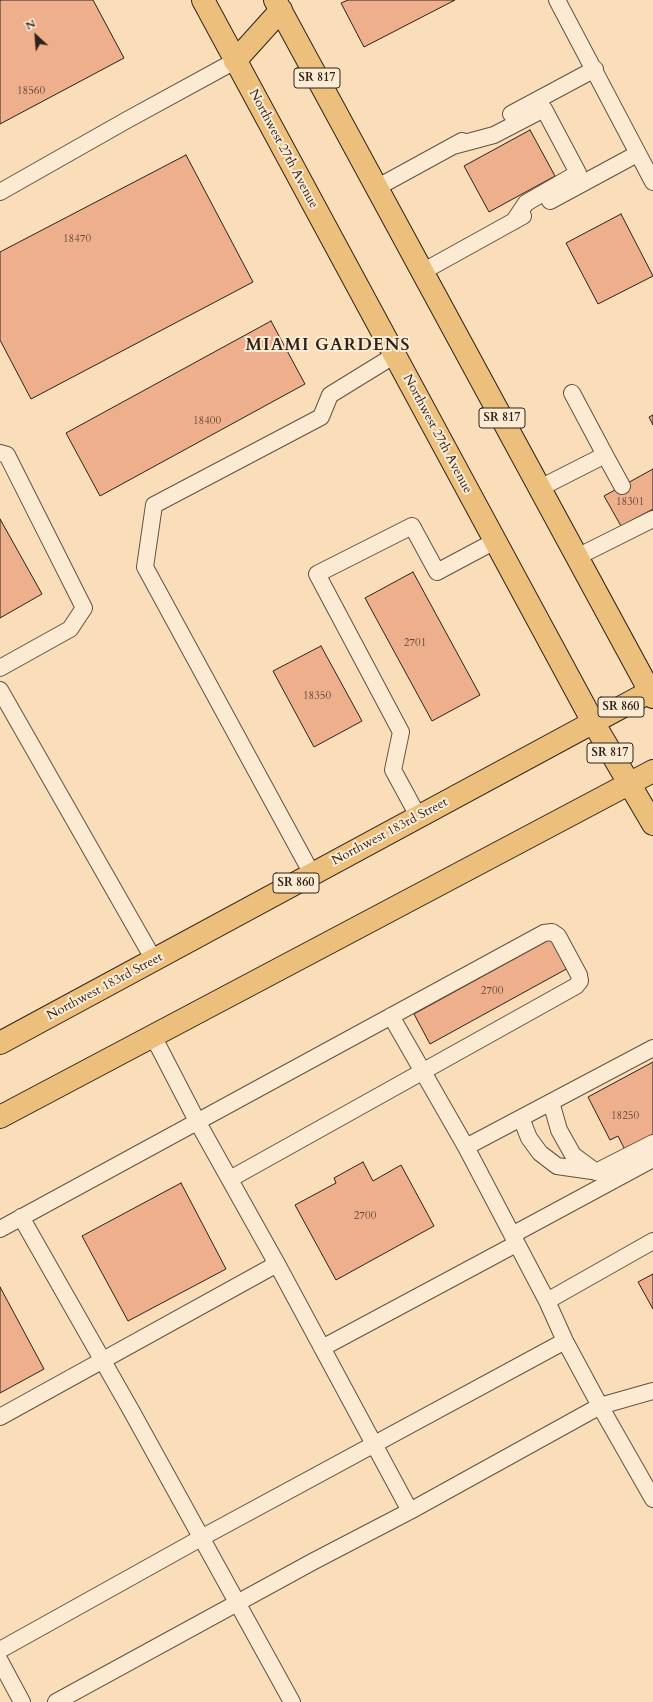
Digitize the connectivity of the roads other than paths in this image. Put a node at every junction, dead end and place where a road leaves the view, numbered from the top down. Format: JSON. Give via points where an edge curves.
{"nodes":[{"id":1,"x":203,"y":0,"type":"edge"},
{"id":2,"x":557,"y":0,"type":"edge"},
{"id":3,"x":278,"y":5,"type":"edge"},
{"id":4,"x":235,"y":61,"type":"junction"},
{"id":5,"x":594,"y":69,"type":"junction"},
{"id":6,"x":547,"y":94,"type":"junction"},
{"id":7,"x":453,"y":146,"type":"junction"},
{"id":8,"x":637,"y":154,"type":"junction"},
{"id":9,"x":592,"y":178,"type":"junction"},
{"id":10,"x":653,"y":182,"type":"edge"},
{"id":11,"x":378,"y":187,"type":"junction"},
{"id":12,"x":0,"y":192,"type":"edge"},
{"id":13,"x":514,"y":221,"type":"junction"},
{"id":14,"x":422,"y":272,"type":"junction"},
{"id":15,"x":395,"y":355,"type":"junction"},
{"id":16,"x":572,"y":393,"type":"dead end"},
{"id":17,"x":0,"y":453,"type":"edge"},
{"id":18,"x":604,"y":455,"type":"junction"},
{"id":19,"x":622,"y":486,"type":"dead end"},
{"id":20,"x":540,"y":488,"type":"junction"},
{"id":21,"x":645,"y":520,"type":"edge"},
{"id":22,"x":495,"y":541,"type":"junction"},
{"id":23,"x":577,"y":557,"type":"junction"},
{"id":24,"x":0,"y":668,"type":"edge"},
{"id":25,"x":0,"y":690,"type":"edge"},
{"id":26,"x":652,"y":692,"type":"edge"},
{"id":27,"x":593,"y":722,"type":"junction"},
{"id":28,"x":653,"y":771,"type":"edge"},
{"id":29,"x":628,"y":784,"type":"junction"},
{"id":30,"x":418,"y":816,"type":"junction"},
{"id":31,"x":653,"y":824,"type":"edge"},
{"id":32,"x":312,"y":874,"type":"junction"},
{"id":33,"x":154,"y":960,"type":"junction"},
{"id":34,"x":391,"y":1016,"type":"junction"},
{"id":35,"x":153,"y":1036,"type":"junction"},
{"id":36,"x":0,"y":1043,"type":"edge"},
{"id":37,"x":653,"y":1048,"type":"edge"},
{"id":38,"x":422,"y":1071,"type":"junction"},
{"id":39,"x":551,"y":1102,"type":"junction"},
{"id":40,"x":0,"y":1117,"type":"edge"},
{"id":41,"x":521,"y":1118,"type":"junction"},
{"id":42,"x":197,"y":1121,"type":"junction"},
{"id":43,"x":653,"y":1142,"type":"edge"},
{"id":44,"x":466,"y":1148,"type":"junction"},
{"id":45,"x":653,"y":1159,"type":"edge"},
{"id":46,"x":596,"y":1172,"type":"junction"},
{"id":47,"x":230,"y":1179,"type":"junction"},
{"id":48,"x":21,"y":1217,"type":"junction"},
{"id":49,"x":0,"y":1229,"type":"edge"},
{"id":50,"x":514,"y":1240,"type":"junction"},
{"id":51,"x":653,"y":1241,"type":"edge"},
{"id":52,"x":277,"y":1264,"type":"junction"},
{"id":53,"x":547,"y":1301,"type":"junction"},
{"id":54,"x":565,"y":1341,"type":"junction"},
{"id":55,"x":322,"y":1348,"type":"junction"},
{"id":56,"x":102,"y":1361,"type":"junction"},
{"id":57,"x":653,"y":1391,"type":"edge"},
{"id":58,"x":600,"y":1406,"type":"junction"},
{"id":59,"x":0,"y":1417,"type":"edge"},
{"id":60,"x":375,"y":1445,"type":"junction"},
{"id":61,"x":653,"y":1499,"type":"edge"},
{"id":62,"x":410,"y":1511,"type":"junction"},
{"id":63,"x":201,"y":1538,"type":"junction"},
{"id":64,"x":238,"y":1603,"type":"junction"},
{"id":65,"x":0,"y":1650,"type":"edge"},
{"id":66,"x":0,"y":1662,"type":"edge"},
{"id":67,"x":22,"y":1702,"type":"edge"},
{"id":68,"x":56,"y":1702,"type":"edge"},
{"id":69,"x":292,"y":1702,"type":"edge"}],
"edges":[{"from":1,"to":4,"type":"main road","name":"Northwest 27th Avenue","number":"SR 817"},
{"from":2,"to":5,"type":"lane"},
{"from":3,"to":4,"type":"main road"},
{"from":3,"to":11,"type":"main road","number":"SR 817"},
{"from":4,"to":12,"type":"lane"},
{"from":4,"to":15,"type":"main road","name":"Northwest 27th Avenue","number":"SR 817"},
{"from":5,"to":6,"type":"lane"},
{"from":5,"to":8,"type":"lane"},
{"from":6,"to":7,"type":"lane"},
{"from":6,"to":9,"type":"lane"},
{"from":7,"to":11,"type":"lane"},
{"from":7,"to":13,"type":"lane","via":[[494,135],[544,109],[578,173],[526,203]]},
{"from":8,"to":9,"type":"lane"},
{"from":8,"to":10,"type":"lane"},
{"from":9,"to":13,"type":"lane"},
{"from":11,"to":14,"type":"main road","number":"SR 817"},
{"from":13,"to":14,"type":"lane"},
{"from":14,"to":20,"type":"main road","number":"SR 817"},
{"from":15,"to":22,"type":"main road","name":"Northwest 27th Avenue","number":"SR 817"},
{"from":15,"to":32,"type":"lane","via":[[330,395],[321,417],[154,505],[145,568]]},
{"from":16,"to":18,"type":"lane"},
{"from":17,"to":24,"type":"lane","via":[[7,455],[84,608],[70,629]]},
{"from":18,"to":19,"type":"lane"},
{"from":18,"to":20,"type":"lane"},
{"from":20,"to":23,"type":"main road","number":"SR 817"},
{"from":21,"to":23,"type":"lane"},
{"from":22,"to":27,"type":"main road","name":"Northwest 27th Avenue","number":"SR 817"},
{"from":22,"to":30,"type":"lane","via":[[438,572],[412,526],[317,574],[401,732],[393,770]]},
{"from":23,"to":26,"type":"main road","number":"SR 817"},
{"from":25,"to":33,"type":"lane"},
{"from":26,"to":27,"type":"main road","name":"Northwest 183rd Street","number":"SR 860"},
{"from":27,"to":29,"type":"main road","name":"Northwest 27th Avenue","number":"SR 817"},
{"from":27,"to":30,"type":"main road","name":"Northwest 183rd Street","number":"SR 860"},
{"from":28,"to":29,"type":"main road"},
{"from":29,"to":31,"type":"main road","name":"Northwest 27th Avenue","number":"SR 817"},
{"from":29,"to":35,"type":"main road"},
{"from":30,"to":32,"type":"main road","name":"Northwest 183rd Street","number":"SR 860"},
{"from":32,"to":33,"type":"main road","name":"Northwest 183rd Street","number":"SR 860"},
{"from":33,"to":36,"type":"main road","name":"Northwest 183rd Street","number":"SR 860"},
{"from":34,"to":38,"type":"lane"},
{"from":34,"to":38,"type":"lane","via":[[544,933],[552,932],[558,936],[579,975],[580,981],[576,986]]},
{"from":34,"to":42,"type":"lane"},
{"from":35,"to":40,"type":"main road"},
{"from":35,"to":42,"type":"lane"},
{"from":37,"to":39,"type":"lane"},
{"from":38,"to":44,"type":"lane"},
{"from":38,"to":47,"type":"lane"},
{"from":39,"to":41,"type":"lane"},
{"from":39,"to":46,"type":"lane","via":[[560,1130],[573,1155]]},
{"from":41,"to":44,"type":"lane"},
{"from":41,"to":46,"type":"lane","via":[[540,1153],[551,1162],[557,1166]]},
{"from":42,"to":47,"type":"lane"},
{"from":42,"to":48,"type":"lane"},
{"from":43,"to":46,"type":"lane"},
{"from":44,"to":50,"type":"lane"},
{"from":45,"to":50,"type":"lane"},
{"from":47,"to":52,"type":"lane"},
{"from":48,"to":49,"type":"lane"},
{"from":48,"to":56,"type":"lane"},
{"from":50,"to":53,"type":"lane"},
{"from":50,"to":55,"type":"lane"},
{"from":51,"to":53,"type":"lane"},
{"from":52,"to":55,"type":"lane"},
{"from":52,"to":56,"type":"lane"},
{"from":53,"to":54,"type":"lane"},
{"from":54,"to":58,"type":"lane"},
{"from":54,"to":60,"type":"lane"},
{"from":55,"to":60,"type":"lane"},
{"from":56,"to":59,"type":"lane"},
{"from":56,"to":63,"type":"lane"},
{"from":57,"to":58,"type":"lane"},
{"from":58,"to":61,"type":"lane"},
{"from":58,"to":62,"type":"lane"},
{"from":60,"to":62,"type":"lane"},
{"from":60,"to":63,"type":"lane"},
{"from":62,"to":64,"type":"lane"},
{"from":63,"to":64,"type":"lane"},
{"from":63,"to":65,"type":"lane"},
{"from":64,"to":68,"type":"lane"},
{"from":64,"to":69,"type":"lane"},
{"from":66,"to":67,"type":"lane"}]}
